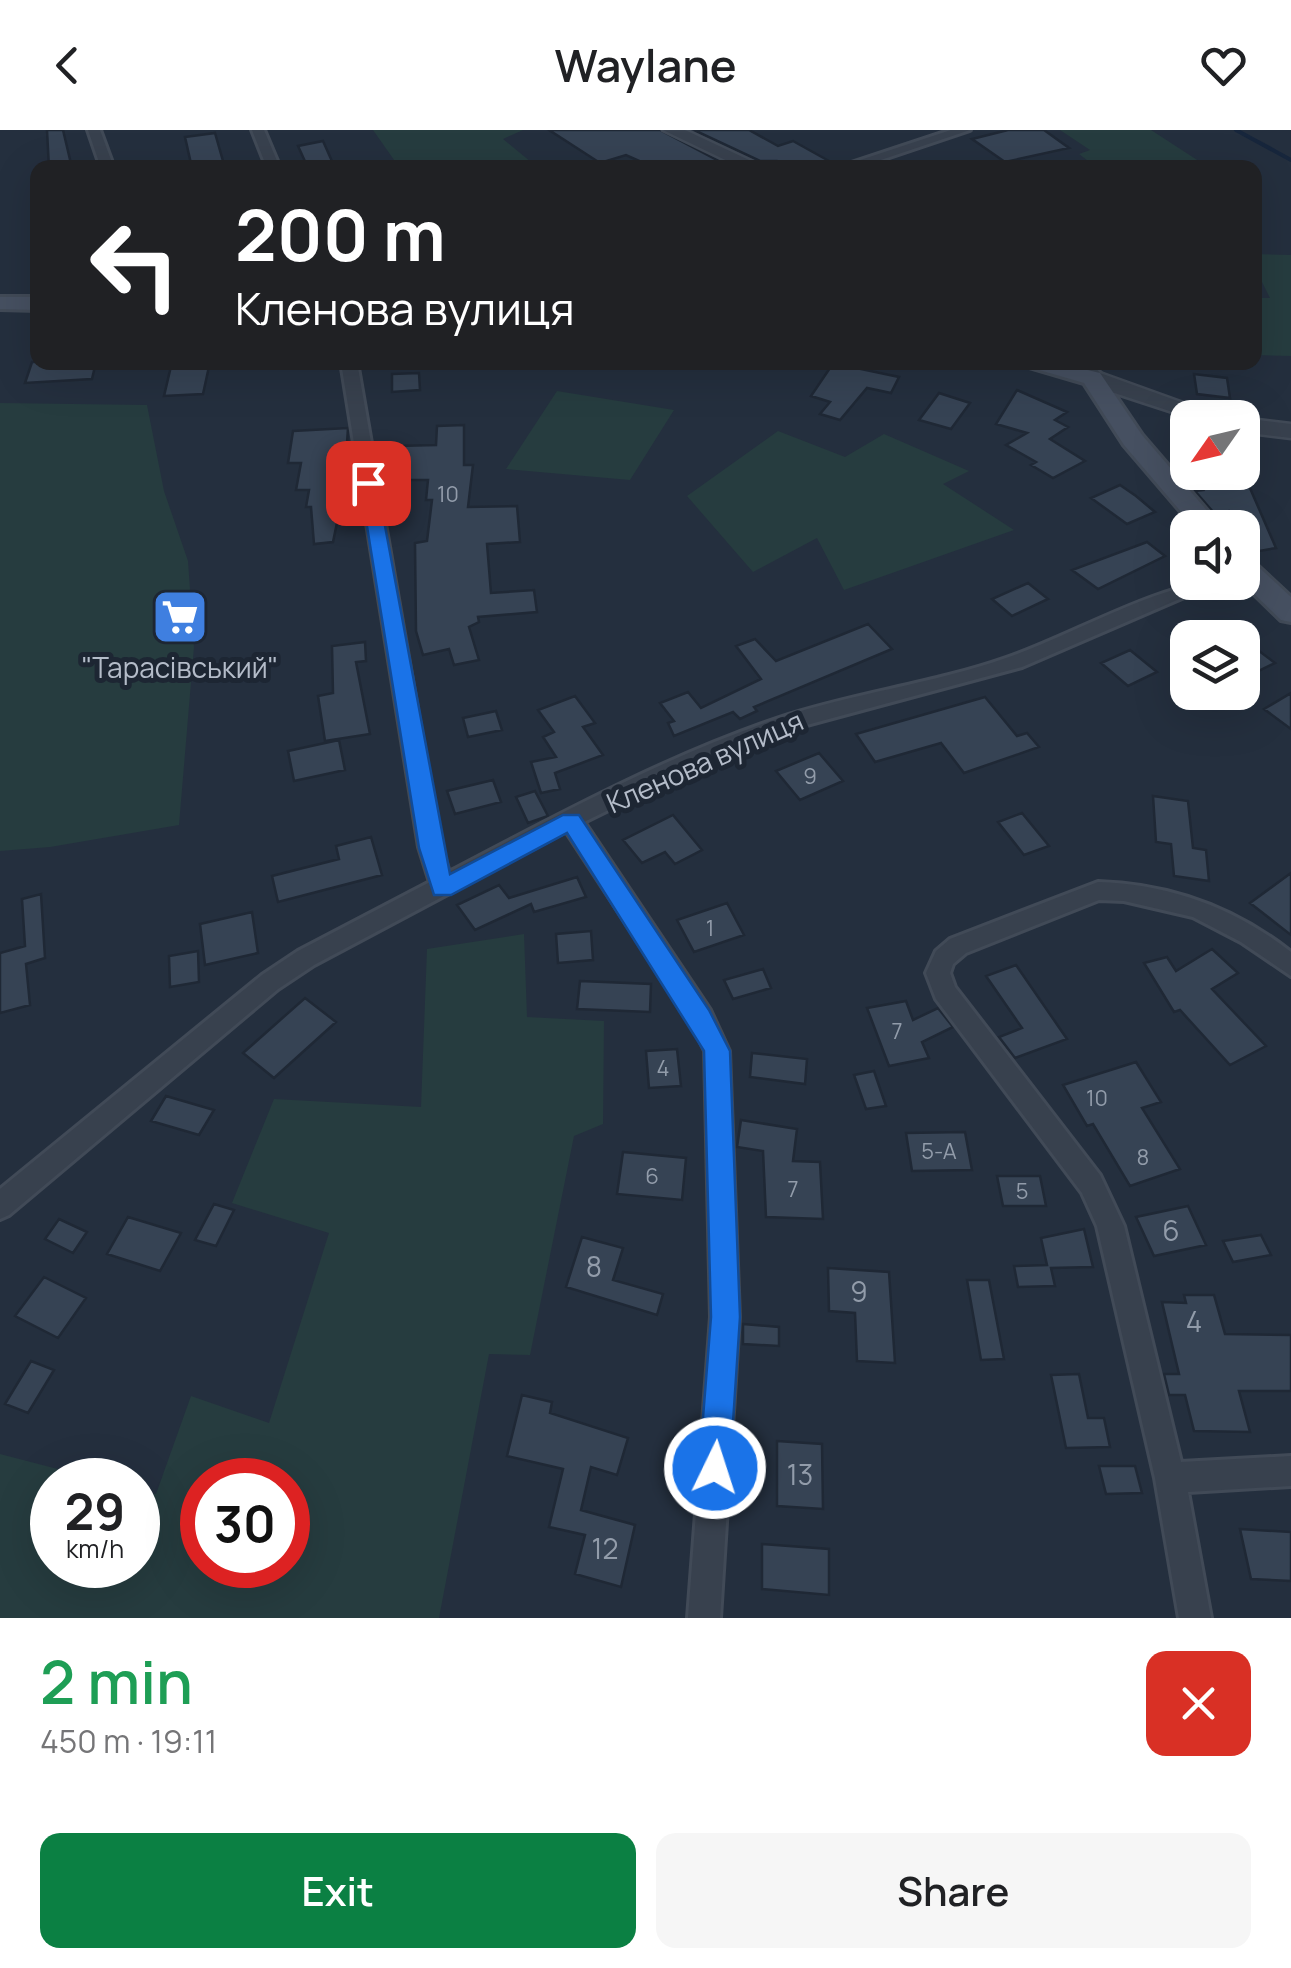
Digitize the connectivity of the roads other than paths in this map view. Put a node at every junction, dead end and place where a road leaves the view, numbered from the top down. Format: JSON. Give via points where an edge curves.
{"nodes":[{"id":1,"x":94,"y":130,"type":"edge"},
{"id":2,"x":258,"y":130,"type":"edge"},
{"id":3,"x":670,"y":130,"type":"edge"},
{"id":4,"x":964,"y":130,"type":"edge"},
{"id":5,"x":944,"y":133,"type":"edge"},
{"id":6,"x":105,"y":160,"type":"edge"},
{"id":7,"x":271,"y":160,"type":"edge"},
{"id":8,"x":739,"y":160,"type":"edge"},
{"id":9,"x":865,"y":160,"type":"edge"},
{"id":10,"x":0,"y":303,"type":"edge"},
{"id":11,"x":30,"y":304,"type":"edge"},
{"id":12,"x":350,"y":370,"type":"edge"},
{"id":13,"x":1085,"y":370,"type":"edge"},
{"id":14,"x":1170,"y":402,"type":"edge"},
{"id":15,"x":1260,"y":427,"type":"edge"},
{"id":16,"x":1291,"y":431,"type":"edge"},
{"id":17,"x":1193,"y":510,"type":"edge"},
{"id":18,"x":1260,"y":584,"type":"edge"},
{"id":19,"x":1170,"y":600,"type":"edge"},
{"id":20,"x":1291,"y":613,"type":"edge"},
{"id":21,"x":571,"y":821,"type":"junction"},
{"id":22,"x":442,"y":888,"type":"junction"},
{"id":23,"x":1291,"y":966,"type":"edge"},
{"id":24,"x":0,"y":1206,"type":"edge"},
{"id":25,"x":1291,"y":1471,"type":"edge"},
{"id":26,"x":1170,"y":1478,"type":"junction"},
{"id":27,"x":704,"y":1618,"type":"edge"},
{"id":28,"x":1196,"y":1618,"type":"edge"}],
"edges":[{"from":1,"to":6,"type":"street"},
{"from":2,"to":7,"type":"street"},
{"from":3,"to":8,"type":"street"},
{"from":4,"to":5,"type":"street"},
{"from":5,"to":9,"type":"street"},
{"from":10,"to":11,"type":"main road"},
{"from":12,"to":22,"type":"street"},
{"from":13,"to":14,"type":"street"},
{"from":13,"to":17,"type":"main road"},
{"from":15,"to":16,"type":"street"},
{"from":18,"to":20,"type":"main road"},
{"from":19,"to":21,"type":"street","name":"Кленова вулиця","via":[[982,673],[781,726]]},
{"from":21,"to":22,"type":"street","name":"Кленова вулиця"},
{"from":21,"to":27,"type":"street","via":[[717,1051],[726,1317]]},
{"from":22,"to":24,"type":"street","name":"Кленова вулиця","via":[[256,991]]},
{"from":23,"to":26,"type":"street","via":[[1218,918],[1120,890],[1098,891],[958,946],[938,973],[945,992],[1091,1184],[1104,1212]]},
{"from":25,"to":26,"type":"street"},
{"from":26,"to":28,"type":"street"}]}
